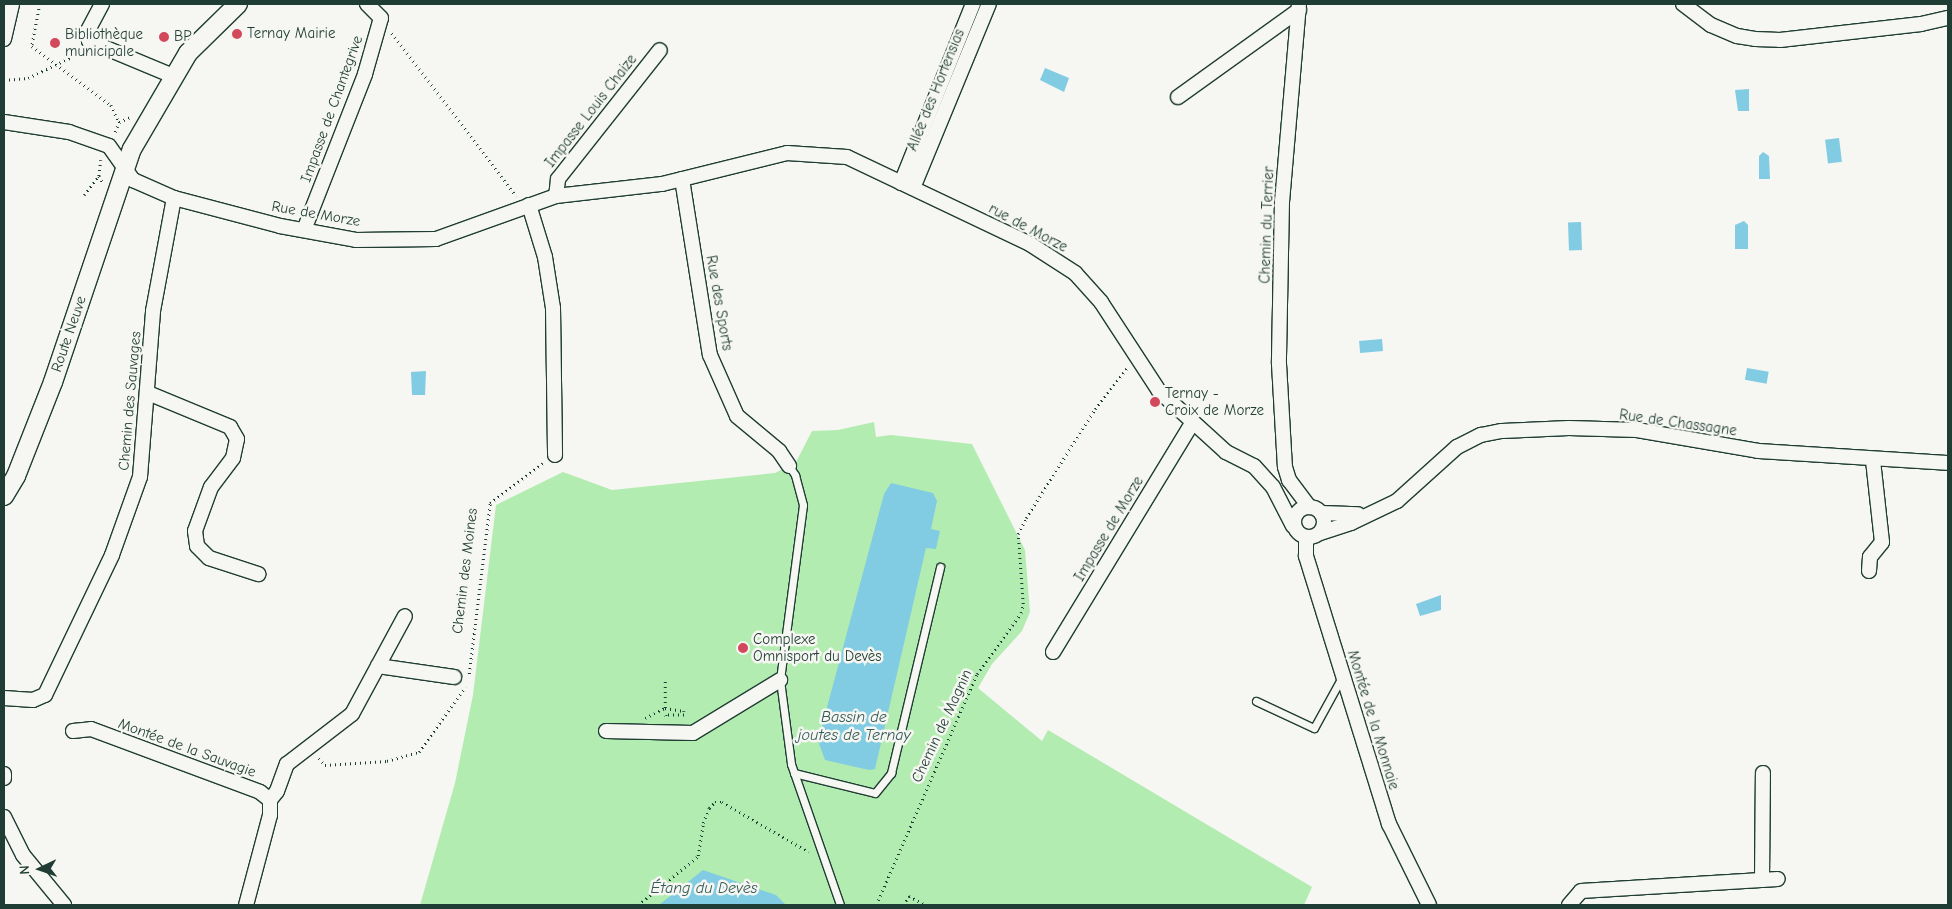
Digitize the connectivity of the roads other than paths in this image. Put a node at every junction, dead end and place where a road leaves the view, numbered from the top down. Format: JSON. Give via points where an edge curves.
{"nodes":[{"id":1,"x":12,"y":4,"type":"edge"},
{"id":2,"x":102,"y":4,"type":"edge"},
{"id":3,"x":238,"y":4,"type":"edge"},
{"id":4,"x":367,"y":4,"type":"edge"},
{"id":5,"x":974,"y":4,"type":"edge"},
{"id":6,"x":989,"y":4,"type":"edge"},
{"id":7,"x":1683,"y":4,"type":"edge"},
{"id":8,"x":1299,"y":7,"type":"edge"},
{"id":9,"x":1948,"y":18,"type":"edge"},
{"id":10,"x":4,"y":39,"type":"edge"},
{"id":11,"x":660,"y":50,"type":"dead end"},
{"id":12,"x":173,"y":76,"type":"junction"},
{"id":13,"x":1178,"y":97,"type":"dead end"},
{"id":14,"x":4,"y":122,"type":"edge"},
{"id":15,"x":125,"y":168,"type":"junction"},
{"id":16,"x":731,"y":168,"type":"joint"},
{"id":17,"x":682,"y":179,"type":"junction"},
{"id":18,"x":907,"y":185,"type":"junction"},
{"id":19,"x":556,"y":196,"type":"junction"},
{"id":20,"x":174,"y":198,"type":"junction"},
{"id":21,"x":530,"y":205,"type":"junction"},
{"id":22,"x":304,"y":230,"type":"junction"},
{"id":23,"x":148,"y":394,"type":"junction"},
{"id":24,"x":1192,"y":423,"type":"junction"},
{"id":25,"x":1283,"y":447,"type":"junction"},
{"id":26,"x":555,"y":455,"type":"road end"},
{"id":27,"x":1873,"y":460,"type":"junction"},
{"id":28,"x":1948,"y":463,"type":"edge"},
{"id":29,"x":789,"y":466,"type":"joint"},
{"id":30,"x":1269,"y":478,"type":"junction"},
{"id":31,"x":1296,"y":490,"type":"junction"},
{"id":32,"x":4,"y":496,"type":"edge"},
{"id":33,"x":1315,"y":510,"type":"junction"},
{"id":34,"x":1368,"y":513,"type":"junction"},
{"id":35,"x":1293,"y":526,"type":"junction"},
{"id":36,"x":1313,"y":535,"type":"junction"},
{"id":37,"x":940,"y":567,"type":"dead end"},
{"id":38,"x":1869,"y":571,"type":"dead end"},
{"id":39,"x":258,"y":574,"type":"dead end"},
{"id":40,"x":405,"y":616,"type":"dead end"},
{"id":41,"x":1053,"y":652,"type":"dead end"},
{"id":42,"x":378,"y":666,"type":"junction"},
{"id":43,"x":454,"y":677,"type":"dead end"},
{"id":44,"x":1342,"y":677,"type":"junction"},
{"id":45,"x":780,"y":680,"type":"junction"},
{"id":46,"x":4,"y":698,"type":"edge"},
{"id":47,"x":1256,"y":701,"type":"dead end"},
{"id":48,"x":73,"y":731,"type":"dead end"},
{"id":49,"x":606,"y":731,"type":"dead end"},
{"id":50,"x":1763,"y":772,"type":"dead end"},
{"id":51,"x":4,"y":774,"type":"edge"},
{"id":52,"x":794,"y":774,"type":"junction"},
{"id":53,"x":4,"y":778,"type":"edge"},
{"id":54,"x":270,"y":800,"type":"junction"},
{"id":55,"x":4,"y":817,"type":"edge"},
{"id":56,"x":1762,"y":880,"type":"junction"},
{"id":57,"x":1778,"y":880,"type":"dead end"},
{"id":58,"x":64,"y":905,"type":"edge"},
{"id":59,"x":246,"y":905,"type":"edge"},
{"id":60,"x":840,"y":905,"type":"edge"},
{"id":61,"x":1428,"y":905,"type":"edge"},
{"id":62,"x":1568,"y":905,"type":"edge"}],
"edges":[{"from":1,"to":10,"type":"street"},
{"from":2,"to":12,"type":"street","via":[[87,32],[89,40]]},
{"from":3,"to":12,"type":"street","name":"Route Neuve","via":[[188,53]]},
{"from":4,"to":22,"type":"street","name":"Impasse de Chantegrive","via":[[381,18],[365,74]]},
{"from":5,"to":18,"type":"street"},
{"from":6,"to":18,"type":"street","name":"Allée des Hortensias"},
{"from":7,"to":9,"type":"street","via":[[1711,25],[1737,36],[1756,39],[1780,40]]},
{"from":8,"to":13,"type":"street"},
{"from":8,"to":25,"type":"street","name":"Chemin du Terrier","via":[[1282,201],[1279,364]]},
{"from":11,"to":19,"type":"street","name":"Impasse Louis Chaize","via":[[558,179]]},
{"from":12,"to":15,"type":"street","name":"Route Neuve","via":[[132,148]]},
{"from":14,"to":15,"type":"street","name":"Rue de Morze","via":[[69,132],[109,146]]},
{"from":15,"to":20,"type":"street","name":"Rue de Morze","via":[[133,180]]},
{"from":15,"to":32,"type":"street","name":"Route Neuve","via":[[53,382],[16,476]]},
{"from":16,"to":17,"type":"street","name":"Rue de Morze"},
{"from":16,"to":18,"type":"street","name":"rue de Morze","via":[[787,153],[819,153],[847,157]]},
{"from":17,"to":19,"type":"street","name":"Rue de Morze"},
{"from":17,"to":29,"type":"street","name":"Rue des Sports","via":[[710,355],[737,416],[780,451]]},
{"from":18,"to":24,"type":"street","name":"rue de Morze","via":[[1030,244],[1075,273],[1101,302],[1159,391]]},
{"from":19,"to":21,"type":"street","name":"Rue de Morze"},
{"from":20,"to":22,"type":"street","name":"Rue de Morze"},
{"from":20,"to":23,"type":"street","name":"Chemin des Sauvages","via":[[153,311]]},
{"from":21,"to":22,"type":"street","name":"Rue de Morze","via":[[436,239],[356,240]]},
{"from":21,"to":26,"type":"street","via":[[545,257],[553,308]]},
{"from":23,"to":39,"type":"street","via":[[230,427],[237,439],[233,458],[211,487],[195,530],[197,546],[209,558]]},
{"from":23,"to":46,"type":"street","name":"Chemin des Sauvages","via":[[140,477],[112,555],[45,695],[33,700]]},
{"from":24,"to":30,"type":"street","name":"rue de Morze","via":[[1226,452],[1254,466]]},
{"from":24,"to":41,"type":"street","name":"Impasse de Morze"},
{"from":25,"to":30,"type":"street","via":[[1278,465]]},
{"from":25,"to":31,"type":"street","name":"Chemin du Terrier","via":[[1285,467]]},
{"from":27,"to":28,"type":"street","name":"Rue de Chassagne"},
{"from":27,"to":34,"type":"street","name":"Rue de Chassagne","via":[[1758,451],[1637,430],[1502,431],[1481,435],[1458,447],[1397,501]]},
{"from":27,"to":38,"type":"street","via":[[1882,542],[1870,557]]},
{"from":29,"to":45,"type":"lane","via":[[795,475],[803,505]]},
{"from":30,"to":31,"type":"street","name":"rue de Morze"},
{"from":30,"to":35,"type":"street"},
{"from":31,"to":33,"type":"street"},
{"from":33,"to":34,"type":"street","via":[[1344,516]]},
{"from":33,"to":35,"type":"street","via":[[1297,512]]},
{"from":33,"to":36,"type":"street","via":[[1324,521]]},
{"from":34,"to":36,"type":"street","via":[[1351,523]]},
{"from":35,"to":36,"type":"street","via":[[1298,534]]},
{"from":36,"to":44,"type":"street","name":"Montée de la Monnaie","via":[[1306,556]]},
{"from":37,"to":52,"type":"lane","via":[[891,773],[874,793]]},
{"from":40,"to":42,"type":"street"},
{"from":42,"to":43,"type":"street"},
{"from":42,"to":54,"type":"street","via":[[352,714],[288,764]]},
{"from":44,"to":47,"type":"lane","via":[[1314,728]]},
{"from":44,"to":61,"type":"street","name":"Montée de la Monnaie","via":[[1389,824]]},
{"from":45,"to":49,"type":"street","via":[[693,733]]},
{"from":45,"to":52,"type":"lane"},
{"from":48,"to":54,"type":"street","name":"Montée de la Sauvagie","via":[[91,729],[260,792]]},
{"from":50,"to":56,"type":"street"},
{"from":51,"to":53,"type":"street"},
{"from":52,"to":60,"type":"lane"},
{"from":54,"to":59,"type":"street","via":[[270,815]]},
{"from":55,"to":58,"type":"street","via":[[23,856]]},
{"from":56,"to":57,"type":"street"},
{"from":56,"to":62,"type":"street","via":[[1581,890]]}]}
